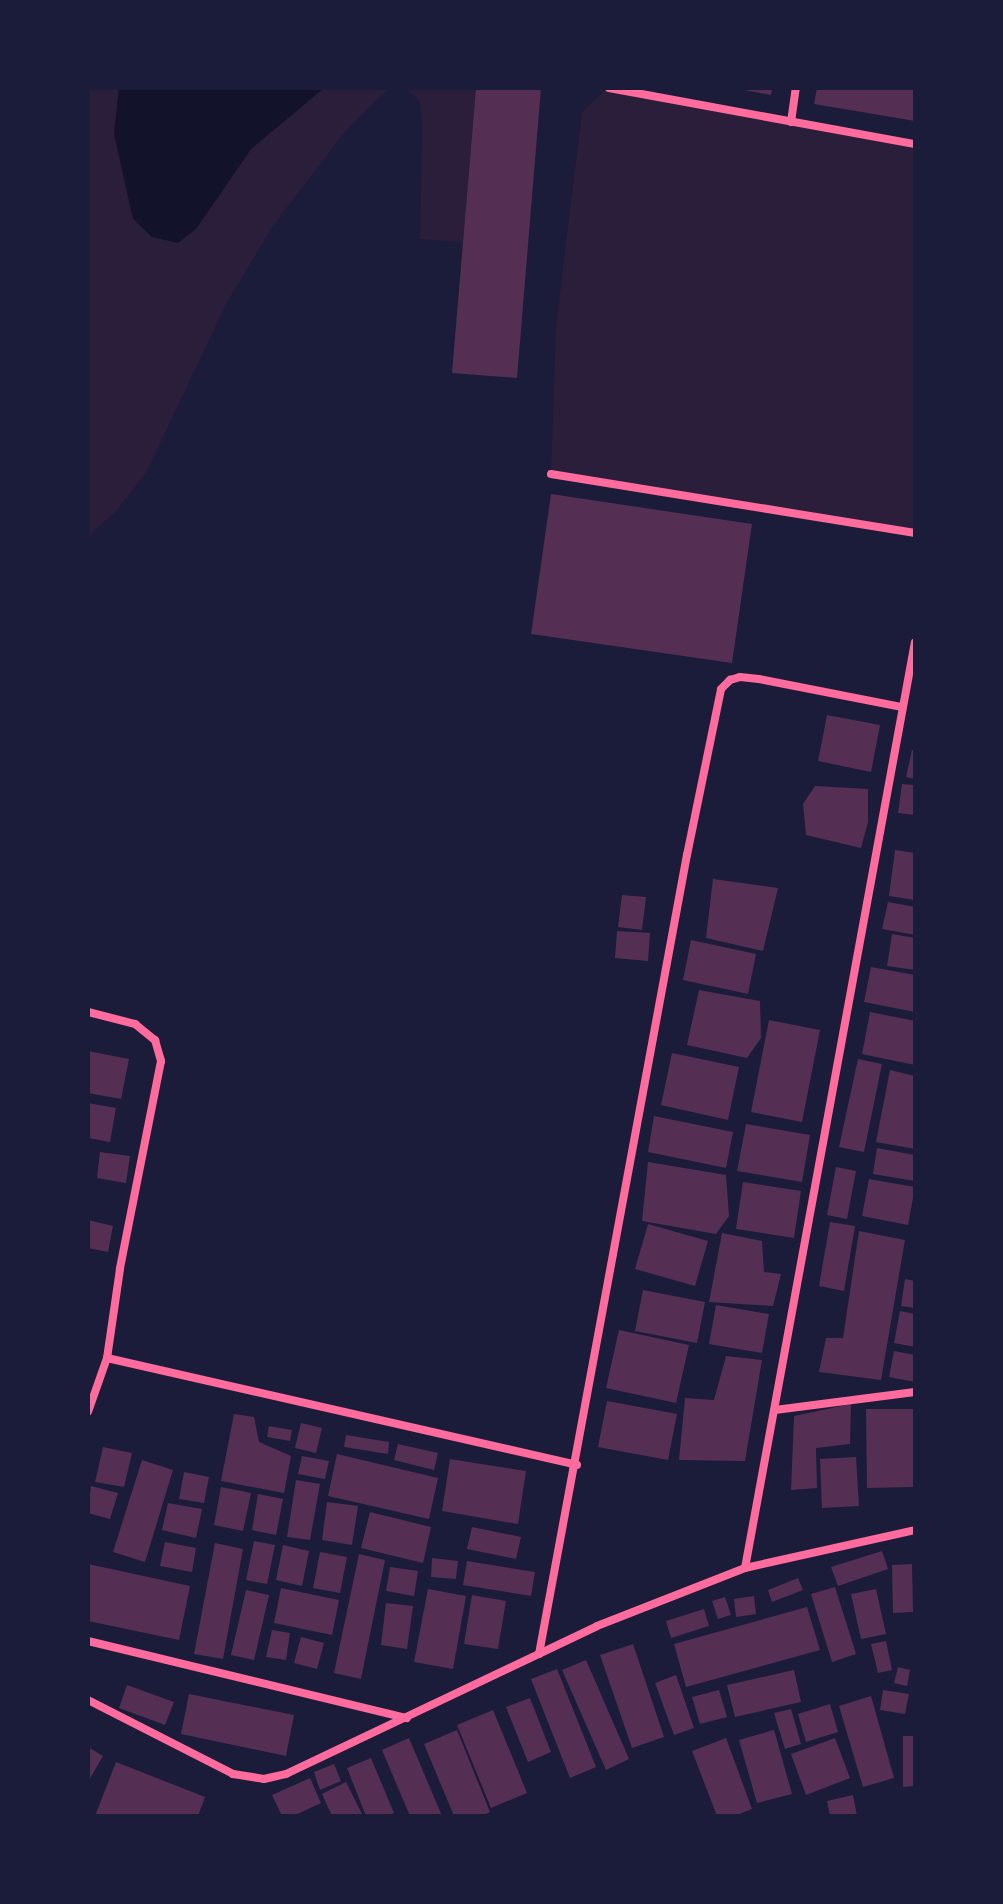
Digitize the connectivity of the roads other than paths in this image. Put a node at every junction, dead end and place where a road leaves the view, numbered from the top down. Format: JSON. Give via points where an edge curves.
{"nodes":[{"id":1,"x":609,"y":88,"type":"edge"},
{"id":2,"x":796,"y":88,"type":"edge"},
{"id":3,"x":791,"y":122,"type":"junction"},
{"id":4,"x":915,"y":144,"type":"edge"},
{"id":5,"x":551,"y":474,"type":"dead end"},
{"id":6,"x":915,"y":533,"type":"edge"},
{"id":7,"x":915,"y":642,"type":"edge"},
{"id":8,"x":902,"y":707,"type":"junction"},
{"id":9,"x":88,"y":1012,"type":"edge"},
{"id":10,"x":107,"y":1358,"type":"junction"},
{"id":11,"x":915,"y":1392,"type":"edge"},
{"id":12,"x":775,"y":1410,"type":"junction"},
{"id":13,"x":88,"y":1412,"type":"edge"},
{"id":14,"x":577,"y":1465,"type":"junction"},
{"id":15,"x":915,"y":1530,"type":"edge"},
{"id":16,"x":745,"y":1568,"type":"junction"},
{"id":17,"x":88,"y":1641,"type":"edge"},
{"id":18,"x":539,"y":1654,"type":"junction"},
{"id":19,"x":88,"y":1700,"type":"edge"},
{"id":20,"x":408,"y":1718,"type":"junction"}],
"edges":[{"from":1,"to":3,"type":"street"},
{"from":2,"to":3,"type":"street"},
{"from":3,"to":4,"type":"street"},
{"from":5,"to":6,"type":"street"},
{"from":7,"to":8,"type":"street"},
{"from":8,"to":12,"type":"street"},
{"from":8,"to":14,"type":"street","via":[[740,677],[721,689]]},
{"from":9,"to":10,"type":"street","via":[[135,1024],[155,1040],[161,1061]]},
{"from":10,"to":13,"type":"street"},
{"from":10,"to":14,"type":"street"},
{"from":11,"to":12,"type":"street"},
{"from":12,"to":16,"type":"street"},
{"from":14,"to":18,"type":"street"},
{"from":15,"to":16,"type":"street"},
{"from":16,"to":18,"type":"street"},
{"from":17,"to":20,"type":"street"},
{"from":18,"to":20,"type":"street"},
{"from":19,"to":20,"type":"street","via":[[247,1778],[286,1774]]}]}
